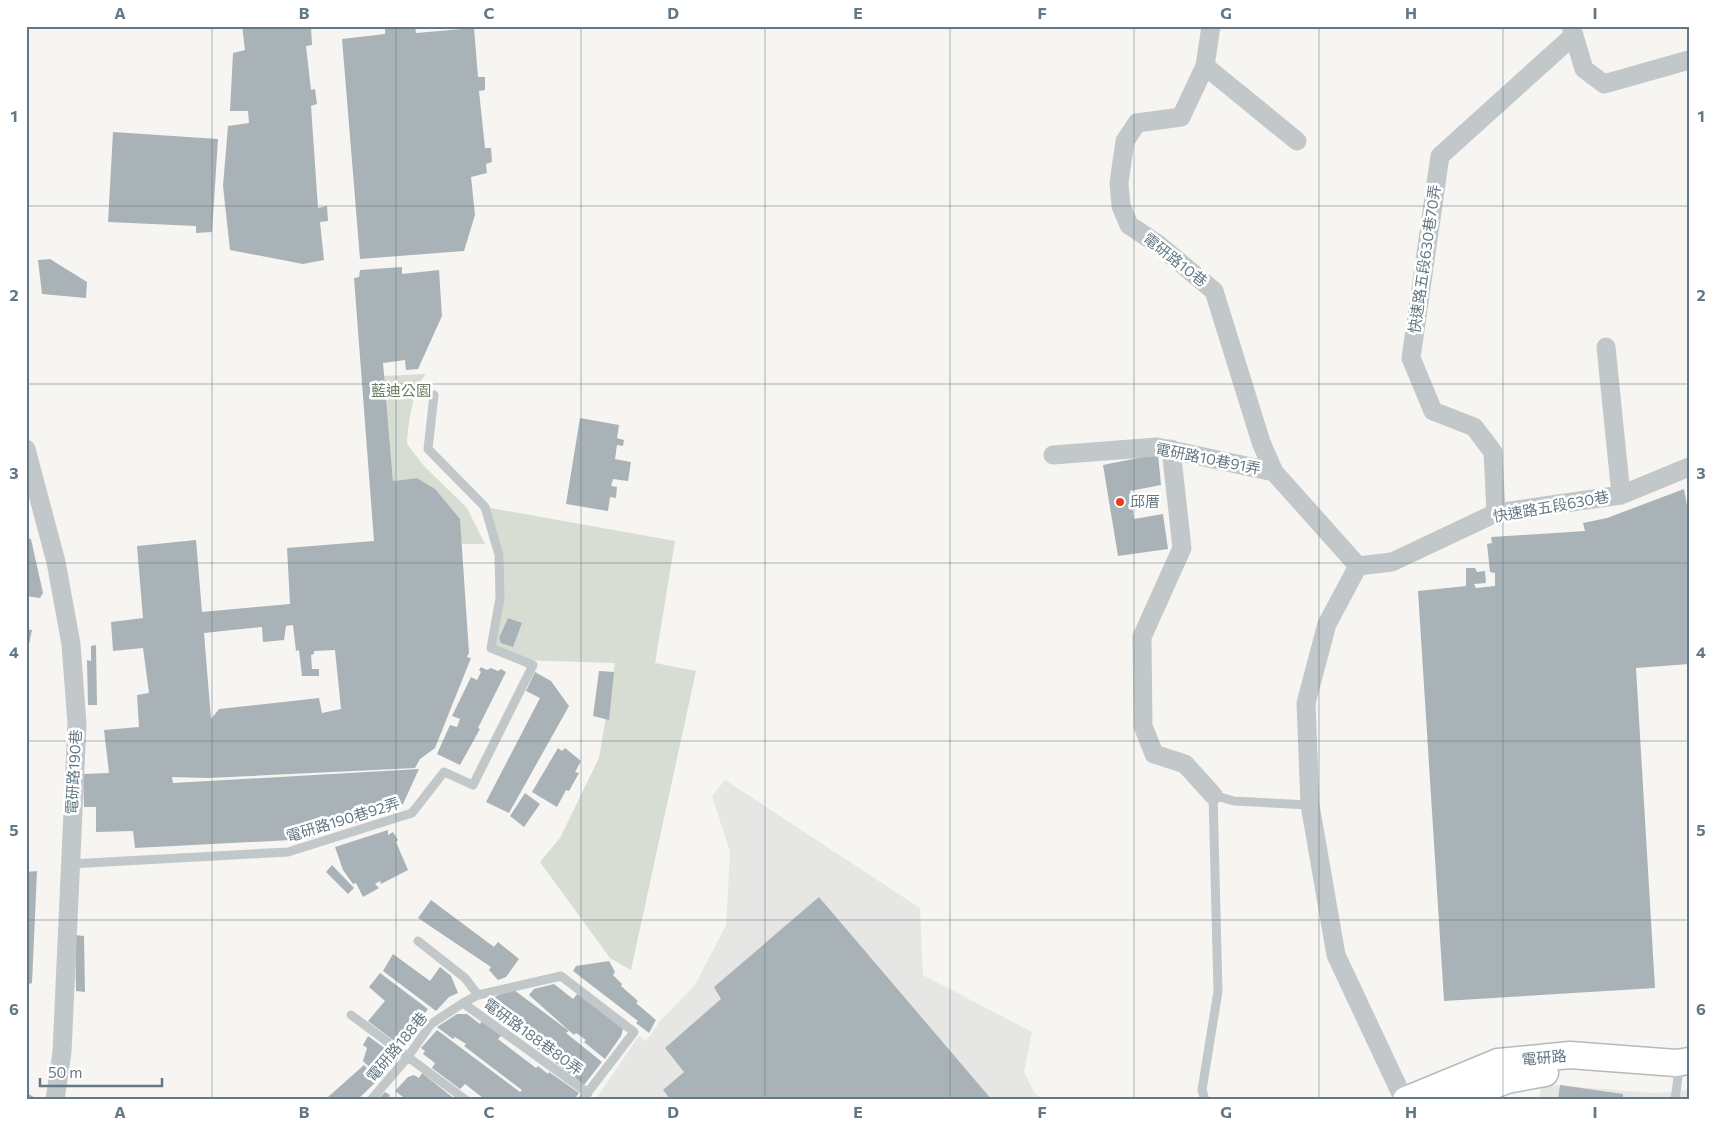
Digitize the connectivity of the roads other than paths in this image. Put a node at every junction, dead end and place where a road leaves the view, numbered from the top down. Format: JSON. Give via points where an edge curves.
{"nodes":[{"id":1,"x":1211,"y":26,"type":"edge"},
{"id":2,"x":1573,"y":31,"type":"edge"},
{"id":3,"x":1689,"y":60,"type":"edge"},
{"id":4,"x":1204,"y":66,"type":"junction"},
{"id":5,"x":1297,"y":141,"type":"dead end"},
{"id":6,"x":1606,"y":347,"type":"dead end"},
{"id":7,"x":434,"y":395,"type":"dead end"},
{"id":8,"x":26,"y":449,"type":"edge"},
{"id":9,"x":1171,"y":449,"type":"junction"},
{"id":10,"x":1052,"y":455,"type":"dead end"},
{"id":11,"x":1689,"y":467,"type":"edge"},
{"id":12,"x":1274,"y":472,"type":"junction"},
{"id":13,"x":1621,"y":495,"type":"junction"},
{"id":14,"x":1496,"y":513,"type":"junction"},
{"id":15,"x":1358,"y":566,"type":"junction"},
{"id":16,"x":1213,"y":794,"type":"junction"},
{"id":17,"x":1310,"y":805,"type":"junction"},
{"id":18,"x":69,"y":864,"type":"junction"},
{"id":19,"x":418,"y":941,"type":"dead end"},
{"id":20,"x":478,"y":995,"type":"junction"},
{"id":21,"x":463,"y":1003,"type":"junction"},
{"id":22,"x":351,"y":1015,"type":"dead end"},
{"id":23,"x":407,"y":1058,"type":"junction"},
{"id":24,"x":1683,"y":1078,"type":"edge"},
{"id":25,"x":585,"y":1096,"type":"edge"},
{"id":26,"x":55,"y":1100,"type":"edge"},
{"id":27,"x":371,"y":1100,"type":"edge"},
{"id":28,"x":466,"y":1100,"type":"edge"},
{"id":29,"x":1205,"y":1100,"type":"edge"},
{"id":30,"x":1405,"y":1100,"type":"edge"},
{"id":31,"x":1455,"y":1100,"type":"edge"}],
"edges":[{"from":1,"to":4,"type":"street","name":"電研路10巷"},
{"from":2,"to":3,"type":"street","via":[[1584,70],[1604,84]]},
{"from":2,"to":14,"type":"street","name":"快速路五段630巷70弄","via":[[1440,156],[1411,358],[1433,411],[1474,427],[1493,452]]},
{"from":4,"to":5,"type":"street"},
{"from":4,"to":12,"type":"street","name":"電研路10巷","via":[[1181,117],[1137,123],[1125,141],[1119,183],[1121,206],[1129,225],[1159,245],[1214,291]]},
{"from":6,"to":13,"type":"street"},
{"from":7,"to":18,"type":"lane","name":"電研路190巷92弄","via":[[428,449],[485,507],[499,555],[500,598],[491,648],[533,665],[473,784],[444,772],[412,813],[288,852]]},
{"from":8,"to":18,"type":"street","name":"電研路190巷","via":[[56,562],[71,644],[77,724]]},
{"from":9,"to":10,"type":"street","name":"電研路10巷91弄","via":[[1114,448]]},
{"from":9,"to":12,"type":"street","name":"電研路10巷91弄"},
{"from":9,"to":16,"type":"street","via":[[1182,548],[1142,637],[1143,726],[1154,754],[1185,764]]},
{"from":11,"to":13,"type":"street","name":"快速路五段630巷"},
{"from":12,"to":15,"type":"street","name":"電研路10巷"},
{"from":13,"to":14,"type":"street","name":"快速路五段630巷"},
{"from":14,"to":15,"type":"street","name":"快速路五段630巷","via":[[1392,562]]},
{"from":15,"to":17,"type":"street","via":[[1327,624],[1306,703]]},
{"from":16,"to":17,"type":"lane","via":[[1234,801]]},
{"from":16,"to":29,"type":"lane","via":[[1218,991],[1202,1090]]},
{"from":17,"to":30,"type":"street","via":[[1336,955]]},
{"from":18,"to":26,"type":"street","name":"電研路190巷","via":[[62,1052]]},
{"from":19,"to":20,"type":"lane","via":[[465,978]]},
{"from":20,"to":21,"type":"lane","name":"電研路188巷"},
{"from":20,"to":25,"type":"lane","name":"電研路188巷","via":[[561,976],[634,1032]]},
{"from":21,"to":23,"type":"lane","name":"電研路188巷","via":[[431,1024]]},
{"from":21,"to":25,"type":"lane","name":"電研路188巷80弄"},
{"from":22,"to":23,"type":"lane"},
{"from":23,"to":27,"type":"lane","name":"電研路188巷"},
{"from":23,"to":28,"type":"lane"},
{"from":24,"to":30,"type":"street","name":"電研路","via":[[1676,1062],[1570,1055],[1498,1062]]},
{"from":24,"to":31,"type":"street","name":"電研路","via":[[1599,1075],[1566,1070],[1507,1080]]}]}
